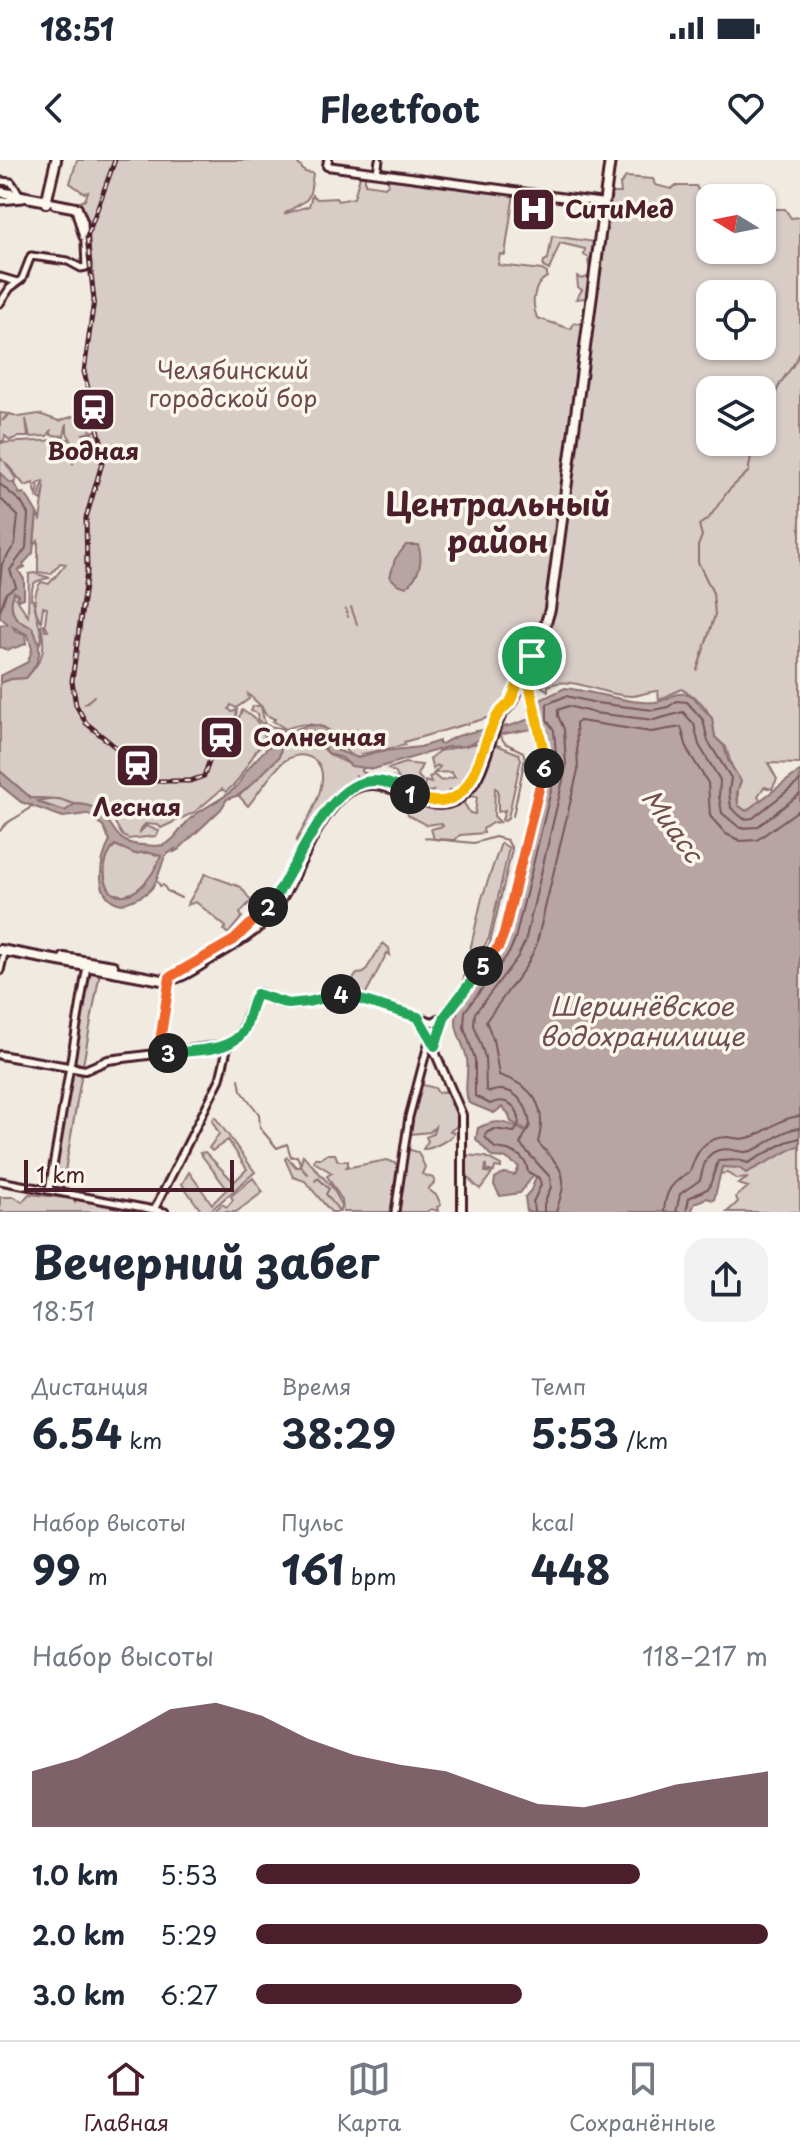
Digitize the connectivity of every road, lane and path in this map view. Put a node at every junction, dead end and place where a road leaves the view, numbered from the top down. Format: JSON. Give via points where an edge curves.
{"nodes":[{"id":1,"x":54,"y":160,"type":"edge"},
{"id":2,"x":379,"y":160,"type":"edge"},
{"id":3,"x":611,"y":162,"type":"edge"},
{"id":4,"x":329,"y":163,"type":"edge"},
{"id":5,"x":377,"y":172,"type":"junction"},
{"id":6,"x":0,"y":181,"type":"edge"},
{"id":7,"x":8,"y":182,"type":"junction"},
{"id":8,"x":2,"y":195,"type":"edge"},
{"id":9,"x":22,"y":198,"type":"junction"},
{"id":10,"x":46,"y":201,"type":"junction"},
{"id":11,"x":605,"y":206,"type":"junction"},
{"id":12,"x":0,"y":277,"type":"edge"},
{"id":13,"x":17,"y":282,"type":"junction"},
{"id":14,"x":0,"y":303,"type":"edge"},
{"id":15,"x":527,"y":671,"type":"junction"},
{"id":16,"x":497,"y":719,"type":"junction"},
{"id":17,"x":2,"y":949,"type":"edge"},
{"id":18,"x":45,"y":957,"type":"junction"},
{"id":19,"x":87,"y":966,"type":"junction"},
{"id":20,"x":0,"y":971,"type":"edge"},
{"id":21,"x":133,"y":973,"type":"junction"},
{"id":22,"x":170,"y":979,"type":"junction"},
{"id":23,"x":444,"y":1016,"type":"junction"},
{"id":24,"x":418,"y":1017,"type":"junction"},
{"id":25,"x":433,"y":1022,"type":"junction"},
{"id":26,"x":424,"y":1028,"type":"junction"},
{"id":27,"x":435,"y":1033,"type":"junction"},
{"id":28,"x":228,"y":1045,"type":"junction"},
{"id":29,"x":0,"y":1054,"type":"edge"},
{"id":30,"x":158,"y":1054,"type":"junction"},
{"id":31,"x":70,"y":1066,"type":"junction"},
{"id":32,"x":0,"y":1181,"type":"edge"},
{"id":33,"x":49,"y":1190,"type":"junction"},
{"id":34,"x":155,"y":1208,"type":"junction"},
{"id":35,"x":165,"y":1212,"type":"edge"},
{"id":36,"x":395,"y":1212,"type":"edge"},
{"id":37,"x":462,"y":1212,"type":"edge"}],
"edges":[{"from":1,"to":10,"type":"main road"},
{"from":2,"to":5,"type":"street"},
{"from":3,"to":11,"type":"main road"},
{"from":4,"to":5,"type":"main road"},
{"from":5,"to":11,"type":"main road"},
{"from":6,"to":7,"type":"street"},
{"from":7,"to":8,"type":"street","via":[[13,187]]},
{"from":7,"to":9,"type":"street"},
{"from":8,"to":9,"type":"main road"},
{"from":9,"to":10,"type":"main road"},
{"from":10,"to":13,"type":"street","via":[[77,209],[86,267],[32,255]]},
{"from":11,"to":15,"type":"main road","via":[[550,607]]},
{"from":12,"to":13,"type":"street"},
{"from":13,"to":14,"type":"street"},
{"from":15,"to":16,"type":"main road"},
{"from":15,"to":16,"type":"main road"},
{"from":15,"to":23,"type":"main road","via":[[545,764],[499,946]]},
{"from":16,"to":22,"type":"main road","via":[[467,791],[445,803],[424,802],[376,783],[347,791],[260,921],[239,941]]},
{"from":17,"to":18,"type":"main road"},
{"from":17,"to":19,"type":"main road"},
{"from":17,"to":20,"type":"street"},
{"from":18,"to":19,"type":"main road"},
{"from":18,"to":21,"type":"main road"},
{"from":19,"to":21,"type":"main road"},
{"from":19,"to":22,"type":"main road"},
{"from":19,"to":31,"type":"street"},
{"from":21,"to":22,"type":"main road"},
{"from":22,"to":30,"type":"street"},
{"from":23,"to":25,"type":"main road"},
{"from":23,"to":27,"type":"main road"},
{"from":24,"to":25,"type":"main road"},
{"from":24,"to":26,"type":"main road"},
{"from":24,"to":28,"type":"main road","via":[[344,994],[288,1004],[257,994],[244,1030]]},
{"from":25,"to":26,"type":"main road"},
{"from":25,"to":27,"type":"main road"},
{"from":26,"to":27,"type":"main road"},
{"from":27,"to":36,"type":"street","via":[[409,1117]]},
{"from":27,"to":37,"type":"main road","via":[[435,1046],[463,1119]]},
{"from":28,"to":30,"type":"main road"},
{"from":28,"to":34,"type":"street","via":[[222,1074]]},
{"from":29,"to":31,"type":"main road"},
{"from":30,"to":31,"type":"main road","via":[[108,1060],[85,1070]]},
{"from":31,"to":33,"type":"street"},
{"from":32,"to":33,"type":"street"},
{"from":33,"to":34,"type":"street"},
{"from":34,"to":35,"type":"street"}]}
